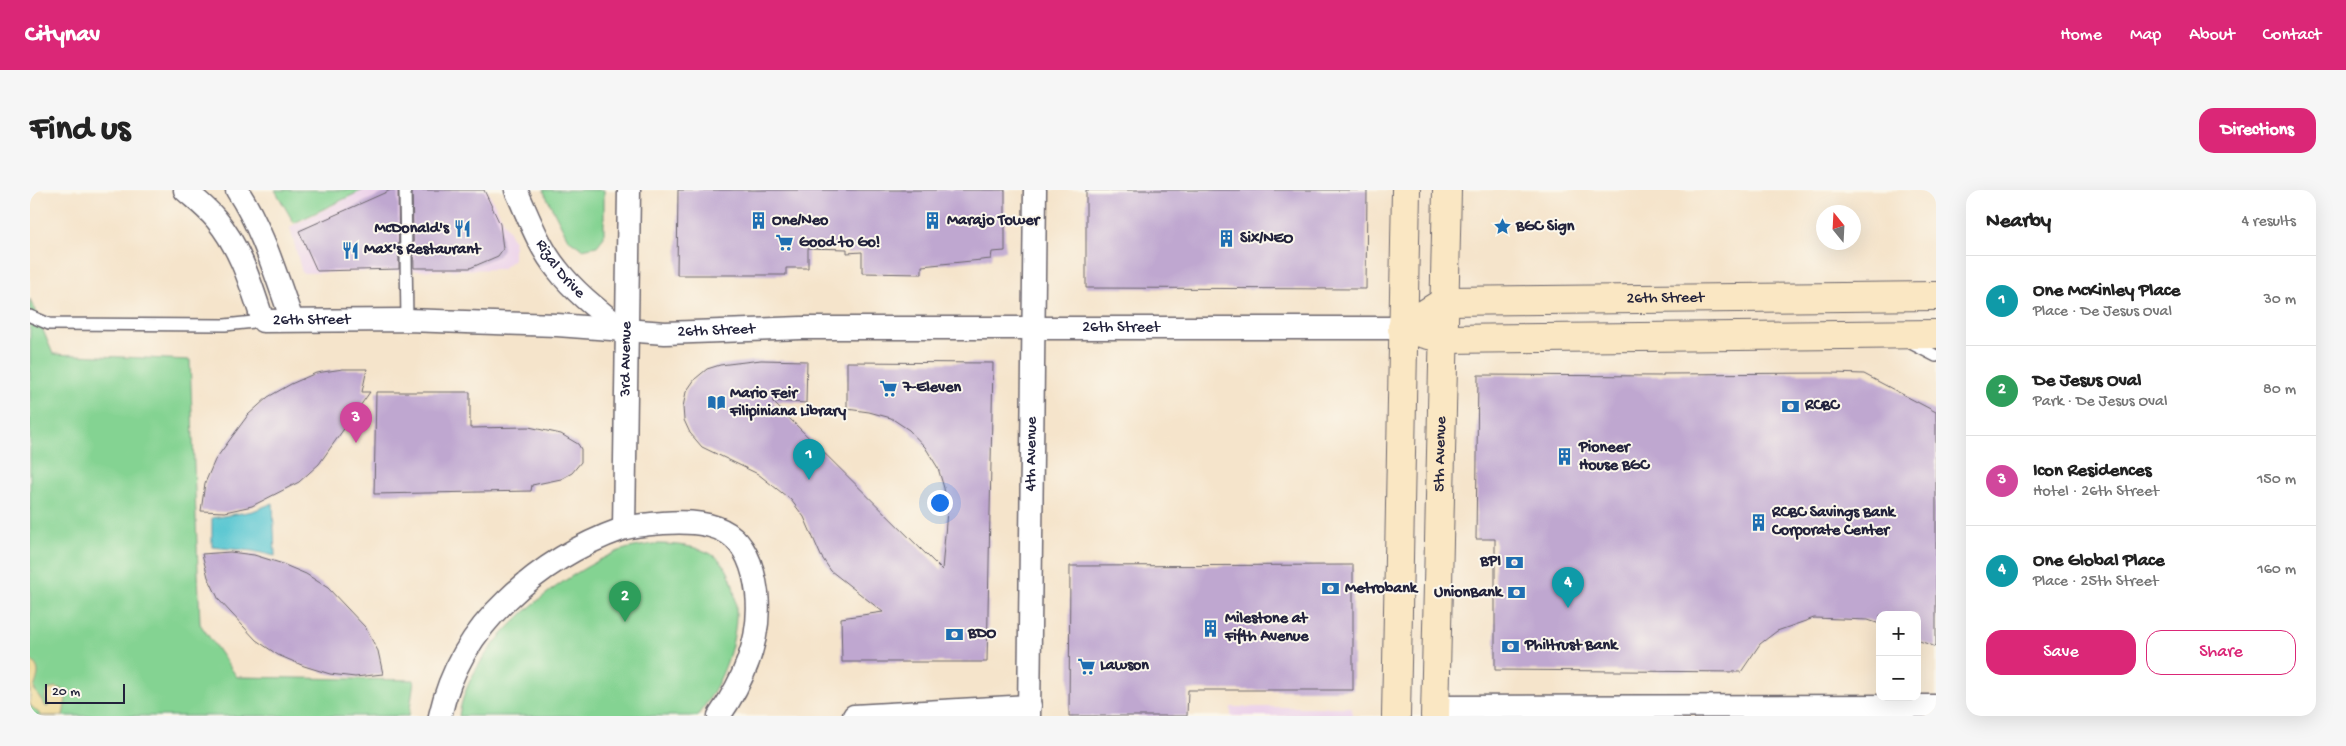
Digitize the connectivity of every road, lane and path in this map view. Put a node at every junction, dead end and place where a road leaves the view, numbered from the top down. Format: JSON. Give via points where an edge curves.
{"nodes":[{"id":1,"x":185,"y":190,"type":"edge"},
{"id":2,"x":237,"y":190,"type":"edge"},
{"id":3,"x":405,"y":190,"type":"edge"},
{"id":4,"x":516,"y":190,"type":"edge"},
{"id":5,"x":629,"y":190,"type":"edge"},
{"id":6,"x":1035,"y":190,"type":"edge"},
{"id":7,"x":1406,"y":190,"type":"edge"},
{"id":8,"x":1446,"y":190,"type":"edge"},
{"id":9,"x":1936,"y":296,"type":"edge"},
{"id":10,"x":1445,"y":301,"type":"junction"},
{"id":11,"x":31,"y":317,"type":"edge"},
{"id":12,"x":292,"y":320,"type":"junction"},
{"id":13,"x":407,"y":320,"type":"junction"},
{"id":14,"x":263,"y":321,"type":"junction"},
{"id":15,"x":1402,"y":328,"type":"junction"},
{"id":16,"x":1033,"y":329,"type":"junction"},
{"id":17,"x":626,"y":332,"type":"junction"},
{"id":18,"x":1894,"y":334,"type":"junction"},
{"id":19,"x":1936,"y":334,"type":"edge"},
{"id":20,"x":1444,"y":340,"type":"junction"},
{"id":21,"x":1936,"y":356,"type":"edge"},
{"id":22,"x":624,"y":528,"type":"junction"},
{"id":23,"x":1936,"y":706,"type":"edge"},
{"id":24,"x":1030,"y":711,"type":"edge"},
{"id":25,"x":1678,"y":711,"type":"edge"},
{"id":26,"x":1835,"y":711,"type":"edge"},
{"id":27,"x":1435,"y":712,"type":"edge"},
{"id":28,"x":440,"y":716,"type":"edge"},
{"id":29,"x":719,"y":716,"type":"edge"},
{"id":30,"x":854,"y":716,"type":"edge"},
{"id":31,"x":1396,"y":716,"type":"edge"}],
"edges":[{"from":1,"to":14,"type":"street","via":[[216,218],[236,248],[246,267]]},
{"from":2,"to":12,"type":"street","via":[[263,239]]},
{"from":3,"to":13,"type":"lane"},
{"from":4,"to":17,"type":"street","name":"Rizal Drive","via":[[556,269],[590,304]]},
{"from":5,"to":17,"type":"street","name":"3rd Avenue"},
{"from":6,"to":16,"type":"street","name":"4th Avenue"},
{"from":7,"to":15,"type":"main road"},
{"from":8,"to":10,"type":"main road","name":"5th Avenue"},
{"from":9,"to":10,"type":"main road","name":"26th Street"},
{"from":10,"to":15,"type":"main road"},
{"from":10,"to":20,"type":"main road","name":"5th Avenue"},
{"from":11,"to":14,"type":"lane","name":"26th Street","via":[[49,324],[225,325]]},
{"from":12,"to":13,"type":"street","name":"26th Street"},
{"from":12,"to":14,"type":"street","name":"26th Street"},
{"from":13,"to":17,"type":"street","name":"26th Street","via":[[557,325]]},
{"from":15,"to":16,"type":"street","name":"26th Street"},
{"from":15,"to":20,"type":"main road","name":"26th Street"},
{"from":15,"to":31,"type":"main road"},
{"from":16,"to":17,"type":"street","name":"26th Street","via":[[801,328]]},
{"from":16,"to":24,"type":"street","name":"4th Avenue"},
{"from":17,"to":22,"type":"street","name":"3rd Avenue"},
{"from":18,"to":19,"type":"main road","name":"26th Street"},
{"from":18,"to":20,"type":"main road","name":"26th Street"},
{"from":18,"to":21,"type":"lane"},
{"from":20,"to":27,"type":"main road","name":"5th Avenue"},
{"from":22,"to":28,"type":"street","via":[[558,560],[506,601],[479,631],[460,659],[445,693]]},
{"from":22,"to":29,"type":"street","via":[[707,523],[728,533],[744,550],[754,573],[758,605],[755,638],[734,694]]},
{"from":23,"to":26,"type":"street"},
{"from":24,"to":30,"type":"street"},
{"from":25,"to":26,"type":"street"},
{"from":25,"to":27,"type":"street"}]}
